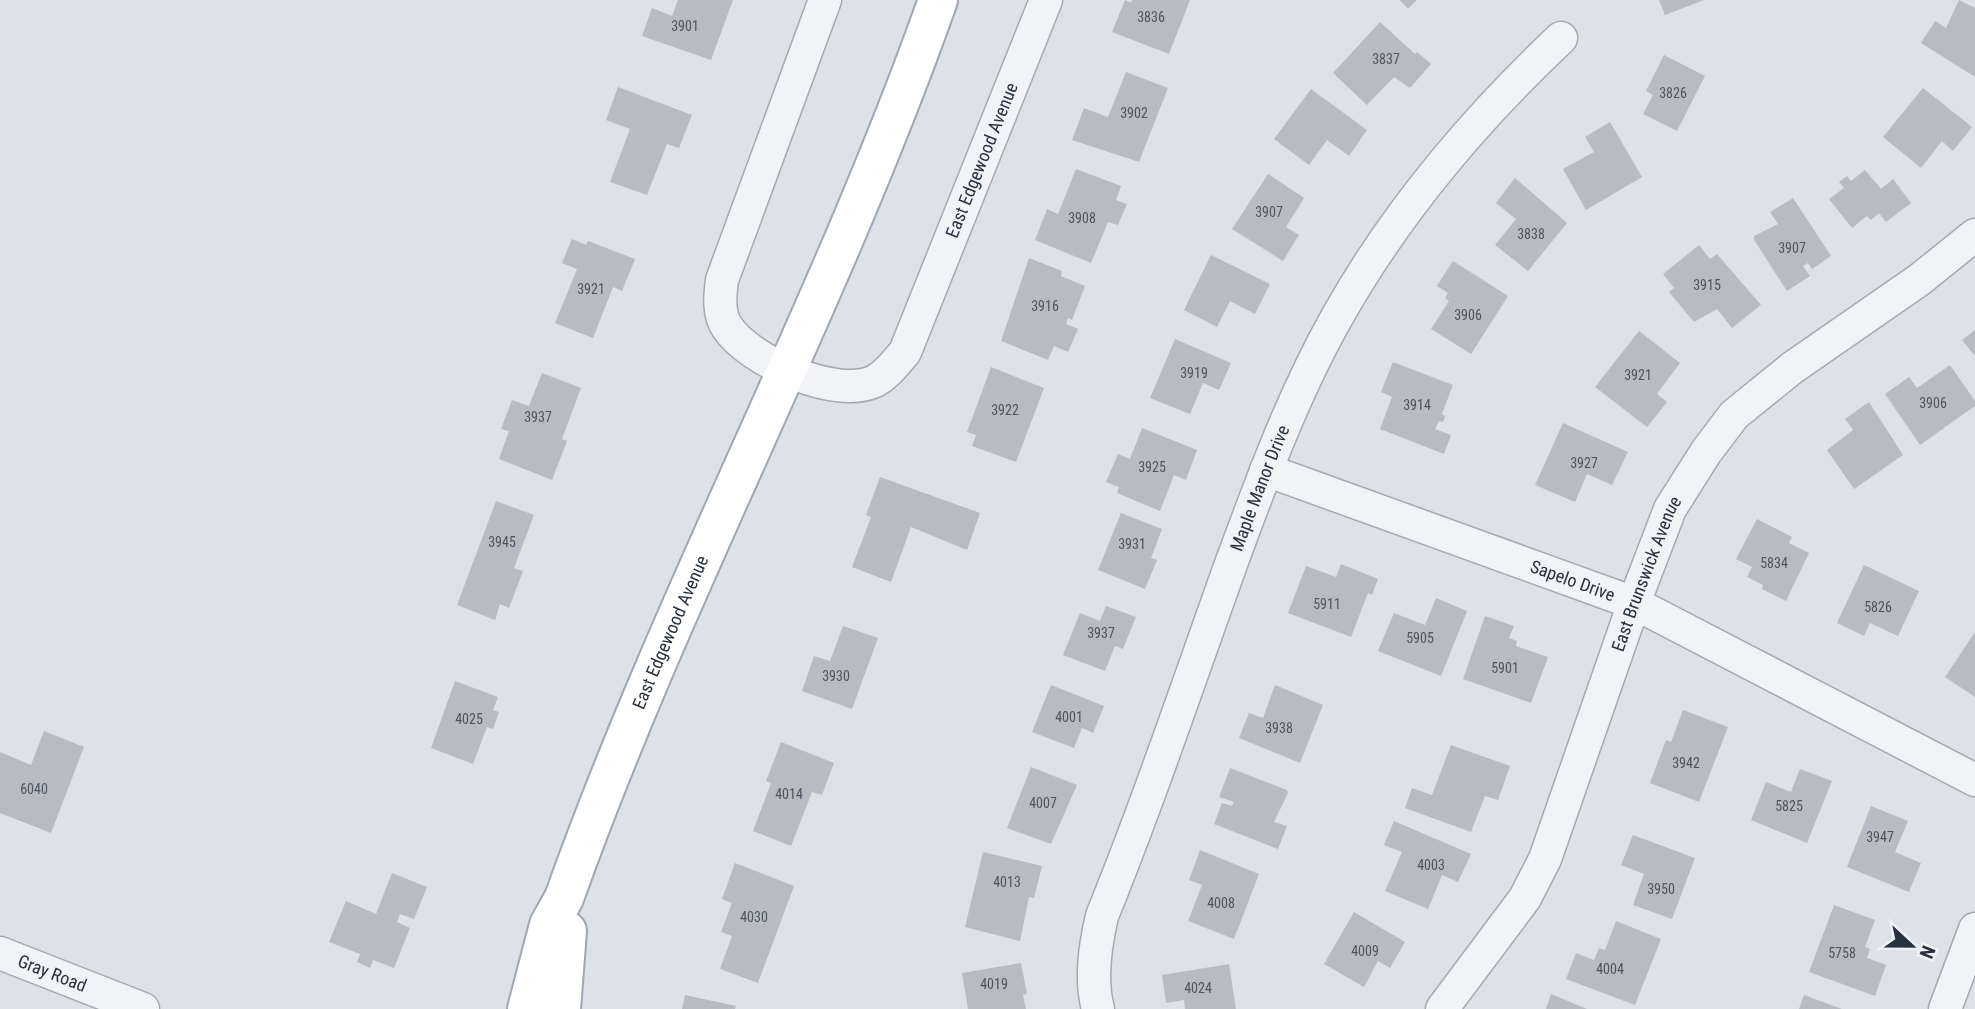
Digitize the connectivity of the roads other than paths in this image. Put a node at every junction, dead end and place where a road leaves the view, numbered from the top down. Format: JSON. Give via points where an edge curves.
{"nodes":[{"id":1,"x":825,"y":0,"type":"edge"},
{"id":2,"x":938,"y":0,"type":"edge"},
{"id":3,"x":1046,"y":0,"type":"edge"},
{"id":4,"x":1561,"y":38,"type":"dead end"},
{"id":5,"x":1975,"y":235,"type":"edge"},
{"id":6,"x":787,"y":372,"type":"junction"},
{"id":7,"x":1266,"y":470,"type":"junction"},
{"id":8,"x":1634,"y":603,"type":"junction"},
{"id":9,"x":1975,"y":780,"type":"edge"},
{"id":10,"x":564,"y":898,"type":"junction"},
{"id":11,"x":1975,"y":929,"type":"edge"},
{"id":12,"x":0,"y":953,"type":"edge"},
{"id":13,"x":1952,"y":1006,"type":"edge"},
{"id":14,"x":142,"y":1009,"type":"edge"},
{"id":15,"x":527,"y":1009,"type":"edge"},
{"id":16,"x":561,"y":1009,"type":"edge"},
{"id":17,"x":1098,"y":1009,"type":"edge"},
{"id":18,"x":1442,"y":1009,"type":"edge"}],
"edges":[{"from":1,"to":6,"type":"street","name":"East Edgewood Avenue","via":[[721,287],[720,308],[727,327]]},
{"from":2,"to":6,"type":"main road","name":"East Edgewood Avenue","via":[[856,215]]},
{"from":3,"to":6,"type":"street","name":"East Edgewood Avenue","via":[[898,363],[876,380],[857,387]]},
{"from":4,"to":7,"type":"street","name":"Maple Manor Drive","via":[[1472,127],[1387,236],[1336,319]]},
{"from":5,"to":8,"type":"street","name":"East Brunswick Avenue","via":[[1734,415],[1670,509]]},
{"from":6,"to":10,"type":"main road","name":"East Edgewood Avenue","via":[[620,754]]},
{"from":7,"to":8,"type":"street","name":"Sapelo Drive"},
{"from":7,"to":17,"type":"street","name":"Maple Manor Drive","via":[[1102,916],[1094,971]]},
{"from":8,"to":9,"type":"street","name":"Sapelo Drive"},
{"from":8,"to":18,"type":"street","name":"East Brunswick Avenue","via":[[1545,859],[1525,898]]},
{"from":10,"to":15,"type":"main road","name":"East Edgewood Avenue","via":[[550,925]]},
{"from":10,"to":16,"type":"main road","name":"East Edgewood Avenue","via":[[567,926]]},
{"from":11,"to":13,"type":"street"},
{"from":12,"to":14,"type":"street","name":"Gray Road"}]}
